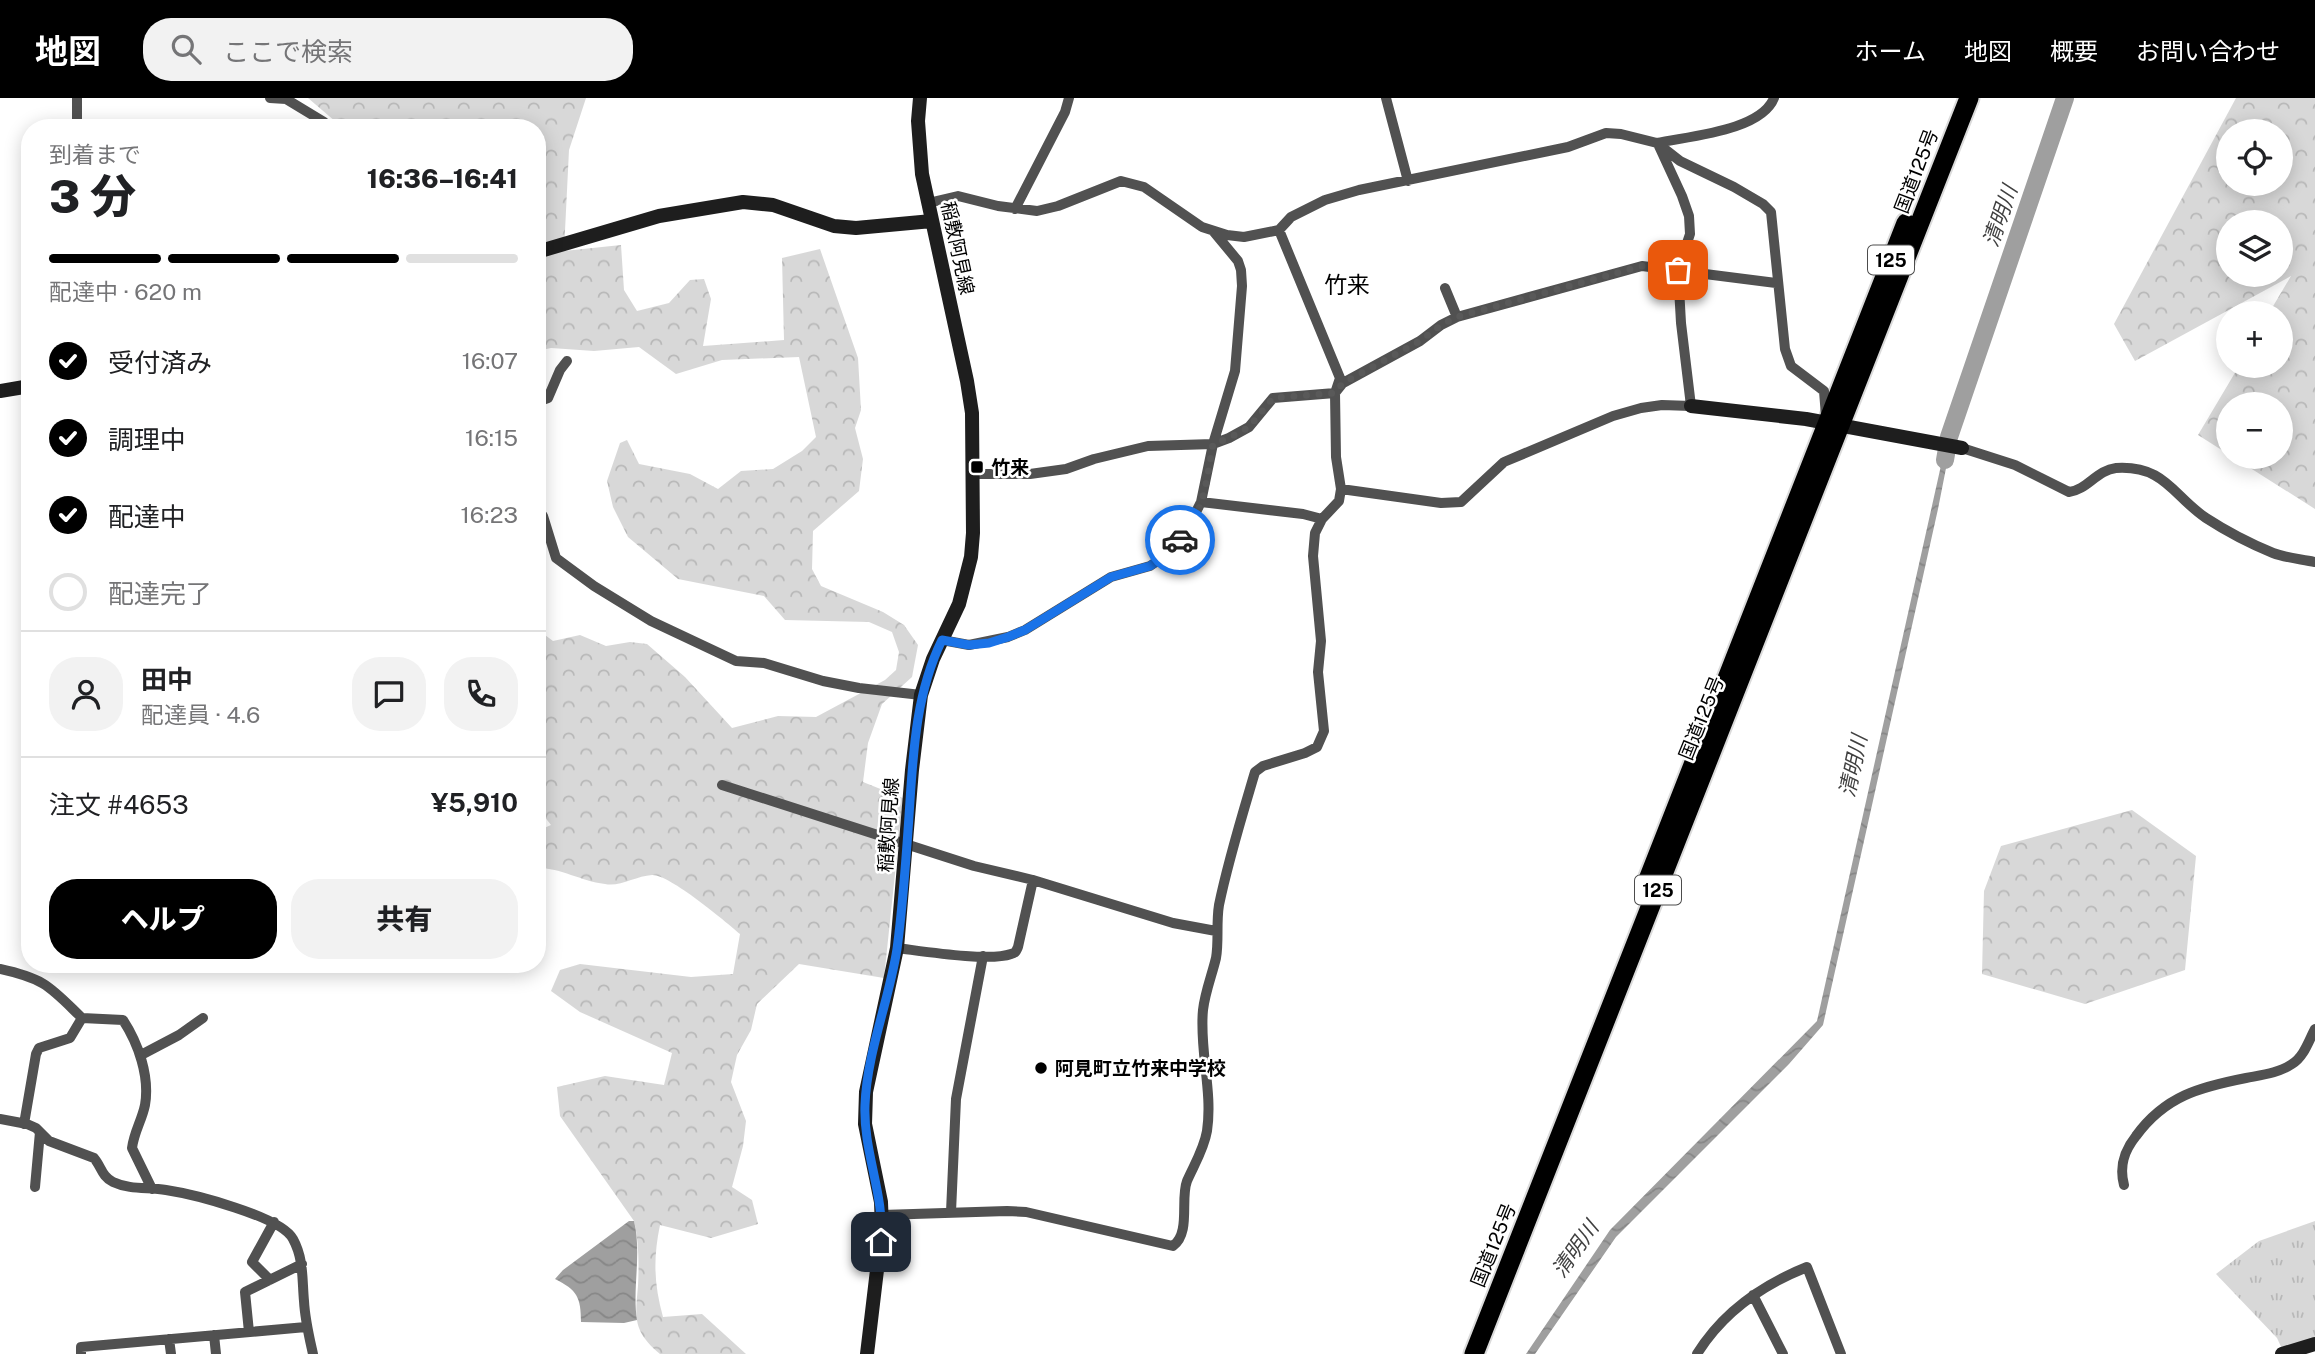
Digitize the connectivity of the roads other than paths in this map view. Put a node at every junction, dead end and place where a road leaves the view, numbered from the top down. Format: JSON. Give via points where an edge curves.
{"nodes":[{"id":1,"x":77,"y":98,"type":"edge"},
{"id":2,"x":270,"y":98,"type":"edge"},
{"id":3,"x":920,"y":98,"type":"edge"},
{"id":4,"x":1069,"y":98,"type":"edge"},
{"id":5,"x":1386,"y":98,"type":"edge"},
{"id":6,"x":1774,"y":98,"type":"edge"},
{"id":7,"x":1955,"y":98,"type":"edge"},
{"id":8,"x":1969,"y":98,"type":"edge"},
{"id":9,"x":77,"y":119,"type":"edge"},
{"id":10,"x":319,"y":119,"type":"edge"},
{"id":11,"x":1657,"y":143,"type":"junction"},
{"id":12,"x":1408,"y":181,"type":"junction"},
{"id":13,"x":928,"y":203,"type":"junction"},
{"id":14,"x":1015,"y":209,"type":"junction"},
{"id":15,"x":932,"y":221,"type":"junction"},
{"id":16,"x":1279,"y":230,"type":"junction"},
{"id":17,"x":1214,"y":232,"type":"junction"},
{"id":18,"x":546,"y":249,"type":"edge"},
{"id":19,"x":1678,"y":270,"type":"junction"},
{"id":20,"x":1776,"y":284,"type":"junction"},
{"id":21,"x":1445,"y":288,"type":"dead end"},
{"id":22,"x":1457,"y":317,"type":"junction"},
{"id":23,"x":567,"y":361,"type":"dead end"},
{"id":24,"x":21,"y":388,"type":"edge"},
{"id":25,"x":0,"y":391,"type":"edge"},
{"id":26,"x":1335,"y":393,"type":"junction"},
{"id":27,"x":546,"y":399,"type":"edge"},
{"id":28,"x":1691,"y":406,"type":"junction"},
{"id":29,"x":1834,"y":424,"type":"junction"},
{"id":30,"x":1213,"y":444,"type":"junction"},
{"id":31,"x":1962,"y":448,"type":"joint"},
{"id":32,"x":972,"y":474,"type":"junction"},
{"id":33,"x":1341,"y":489,"type":"junction"},
{"id":34,"x":1201,"y":502,"type":"junction"},
{"id":35,"x":1322,"y":519,"type":"junction"},
{"id":36,"x":546,"y":526,"type":"edge"},
{"id":37,"x":2315,"y":562,"type":"edge"},
{"id":38,"x":942,"y":640,"type":"junction"},
{"id":39,"x":921,"y":695,"type":"junction"},
{"id":40,"x":722,"y":785,"type":"dead end"},
{"id":41,"x":907,"y":843,"type":"junction"},
{"id":42,"x":1033,"y":880,"type":"junction"},
{"id":43,"x":1216,"y":931,"type":"junction"},
{"id":44,"x":897,"y":948,"type":"junction"},
{"id":45,"x":983,"y":956,"type":"junction"},
{"id":46,"x":0,"y":969,"type":"edge"},
{"id":47,"x":82,"y":1018,"type":"junction"},
{"id":48,"x":203,"y":1018,"type":"dead end"},
{"id":49,"x":2315,"y":1028,"type":"edge"},
{"id":50,"x":141,"y":1055,"type":"junction"},
{"id":51,"x":0,"y":1119,"type":"edge"},
{"id":52,"x":24,"y":1124,"type":"junction"},
{"id":53,"x":40,"y":1132,"type":"junction"},
{"id":54,"x":2124,"y":1185,"type":"dead end"},
{"id":55,"x":35,"y":1187,"type":"dead end"},
{"id":56,"x":152,"y":1189,"type":"junction"},
{"id":57,"x":951,"y":1212,"type":"junction"},
{"id":58,"x":882,"y":1215,"type":"junction"},
{"id":59,"x":274,"y":1222,"type":"junction"},
{"id":60,"x":302,"y":1264,"type":"junction"},
{"id":61,"x":270,"y":1280,"type":"junction"},
{"id":62,"x":1753,"y":1294,"type":"junction"},
{"id":63,"x":306,"y":1326,"type":"junction"},
{"id":64,"x":249,"y":1332,"type":"junction"},
{"id":65,"x":214,"y":1335,"type":"junction"},
{"id":66,"x":169,"y":1339,"type":"junction"},
{"id":67,"x":2315,"y":1344,"type":"edge"},
{"id":68,"x":125,"y":1348,"type":"edge"},
{"id":69,"x":1699,"y":1353,"type":"edge"},
{"id":70,"x":81,"y":1354,"type":"edge"},
{"id":71,"x":171,"y":1354,"type":"edge"},
{"id":72,"x":216,"y":1354,"type":"edge"},
{"id":73,"x":313,"y":1354,"type":"edge"},
{"id":74,"x":867,"y":1354,"type":"edge"},
{"id":75,"x":1460,"y":1354,"type":"edge"},
{"id":76,"x":1474,"y":1354,"type":"edge"},
{"id":77,"x":1783,"y":1354,"type":"edge"},
{"id":78,"x":1841,"y":1354,"type":"edge"},
{"id":79,"x":2282,"y":1354,"type":"edge"}],
"edges":[{"from":1,"to":9,"type":"street"},
{"from":2,"to":10,"type":"street","via":[[286,99]]},
{"from":3,"to":13,"type":"main road","name":"稲敷阿見線","via":[[919,149]]},
{"from":4,"to":14,"type":"street"},
{"from":5,"to":12,"type":"street"},
{"from":6,"to":11,"type":"street","via":[[1761,116],[1739,125]]},
{"from":7,"to":29,"type":"highway","name":"国道125号","number":"125"},
{"from":8,"to":29,"type":"highway","name":"国道125号","number":"125"},
{"from":11,"to":12,"type":"street","via":[[1606,133],[1568,147]]},
{"from":11,"to":19,"type":"street","via":[[1689,216],[1690,234]]},
{"from":11,"to":20,"type":"street","via":[[1770,212]]},
{"from":12,"to":16,"type":"street","via":[[1325,200],[1291,217]]},
{"from":13,"to":14,"type":"street","via":[[958,196]]},
{"from":13,"to":15,"type":"main road","name":"稲敷阿見線"},
{"from":14,"to":17,"type":"street","via":[[1046,210],[1121,181],[1144,187]]},
{"from":15,"to":18,"type":"main road","via":[[834,226],[774,205],[743,202],[659,216]]},
{"from":15,"to":32,"type":"main road","name":"稲敷阿見線","via":[[969,392]]},
{"from":16,"to":17,"type":"street","via":[[1244,237]]},
{"from":16,"to":26,"type":"street","via":[[1340,378]]},
{"from":17,"to":30,"type":"street","via":[[1238,261],[1242,286],[1235,371]]},
{"from":19,"to":20,"type":"street"},
{"from":19,"to":22,"type":"street","via":[[1642,266]]},
{"from":19,"to":28,"type":"street"},
{"from":20,"to":29,"type":"street","via":[[1791,366],[1824,391]]},
{"from":21,"to":22,"type":"street"},
{"from":22,"to":26,"type":"street","via":[[1343,383]]},
{"from":23,"to":27,"type":"street"},
{"from":24,"to":25,"type":"main road"},
{"from":26,"to":30,"type":"street","via":[[1273,398],[1249,427]]},
{"from":26,"to":33,"type":"street"},
{"from":28,"to":29,"type":"main road"},
{"from":28,"to":33,"type":"street","via":[[1662,405],[1614,416],[1504,462],[1461,502]]},
{"from":29,"to":31,"type":"main road"},
{"from":29,"to":75,"type":"highway","name":"国道125号","number":"125"},
{"from":29,"to":76,"type":"highway","name":"国道125号","number":"125"},
{"from":30,"to":32,"type":"street","via":[[1148,446],[1030,474]]},
{"from":30,"to":34,"type":"street"},
{"from":31,"to":37,"type":"street","via":[[2015,466],[2069,492],[2112,468],[2162,478],[2206,518],[2275,554]]},
{"from":32,"to":38,"type":"main road","name":"稲敷阿見線","via":[[971,556],[959,604]]},
{"from":33,"to":35,"type":"street","via":[[1339,501]]},
{"from":34,"to":35,"type":"street"},
{"from":34,"to":38,"type":"street","via":[[1184,536],[1150,566],[1111,577],[1008,637],[969,645]]},
{"from":35,"to":43,"type":"street","via":[[1313,556],[1324,731],[1317,747],[1255,772]]},
{"from":36,"to":39,"type":"street","via":[[556,558],[594,586],[651,621],[736,660],[859,688]]},
{"from":38,"to":39,"type":"main road","name":"稲敷阿見線"},
{"from":39,"to":41,"type":"main road","name":"稲敷阿見線"},
{"from":40,"to":41,"type":"street"},
{"from":41,"to":42,"type":"street"},
{"from":41,"to":44,"type":"main road","name":"稲敷阿見線"},
{"from":42,"to":43,"type":"street","via":[[1173,923]]},
{"from":42,"to":45,"type":"street","via":[[1015,952]]},
{"from":43,"to":57,"type":"street","via":[[1216,956],[1202,1024],[1206,1134],[1184,1189],[1183,1229],[1177,1243],[1172,1246],[1026,1212]]},
{"from":44,"to":45,"type":"street"},
{"from":44,"to":58,"type":"main road","name":"稲敷阿見線","via":[[865,1107]]},
{"from":45,"to":57,"type":"street","via":[[956,1099]]},
{"from":46,"to":47,"type":"street","via":[[37,978]]},
{"from":47,"to":50,"type":"street","via":[[122,1020]]},
{"from":47,"to":52,"type":"street","via":[[71,1038],[39,1048]]},
{"from":48,"to":50,"type":"street"},
{"from":49,"to":54,"type":"street","via":[[2293,1064],[2167,1102],[2130,1144],[2123,1160]]},
{"from":50,"to":56,"type":"street","via":[[145,1106],[132,1148]]},
{"from":51,"to":52,"type":"street"},
{"from":52,"to":53,"type":"street"},
{"from":53,"to":55,"type":"street"},
{"from":53,"to":56,"type":"street","via":[[48,1141],[94,1158],[110,1181]]},
{"from":56,"to":59,"type":"street","via":[[199,1196]]},
{"from":57,"to":58,"type":"street"},
{"from":58,"to":74,"type":"main road","name":"稲敷阿見線"},
{"from":59,"to":60,"type":"street","via":[[293,1236]]},
{"from":59,"to":61,"type":"street","via":[[252,1262]]},
{"from":60,"to":61,"type":"street"},
{"from":60,"to":63,"type":"street"},
{"from":61,"to":64,"type":"street","via":[[245,1292]]},
{"from":62,"to":69,"type":"street","via":[[1732,1311]]},
{"from":62,"to":77,"type":"street"},
{"from":62,"to":78,"type":"street","via":[[1807,1267]]},
{"from":63,"to":64,"type":"street"},
{"from":63,"to":73,"type":"street"},
{"from":64,"to":65,"type":"street"},
{"from":65,"to":66,"type":"street"},
{"from":65,"to":72,"type":"street"},
{"from":66,"to":68,"type":"street"},
{"from":66,"to":71,"type":"street"},
{"from":67,"to":79,"type":"main road"},
{"from":68,"to":70,"type":"street","via":[[81,1347]]}]}
